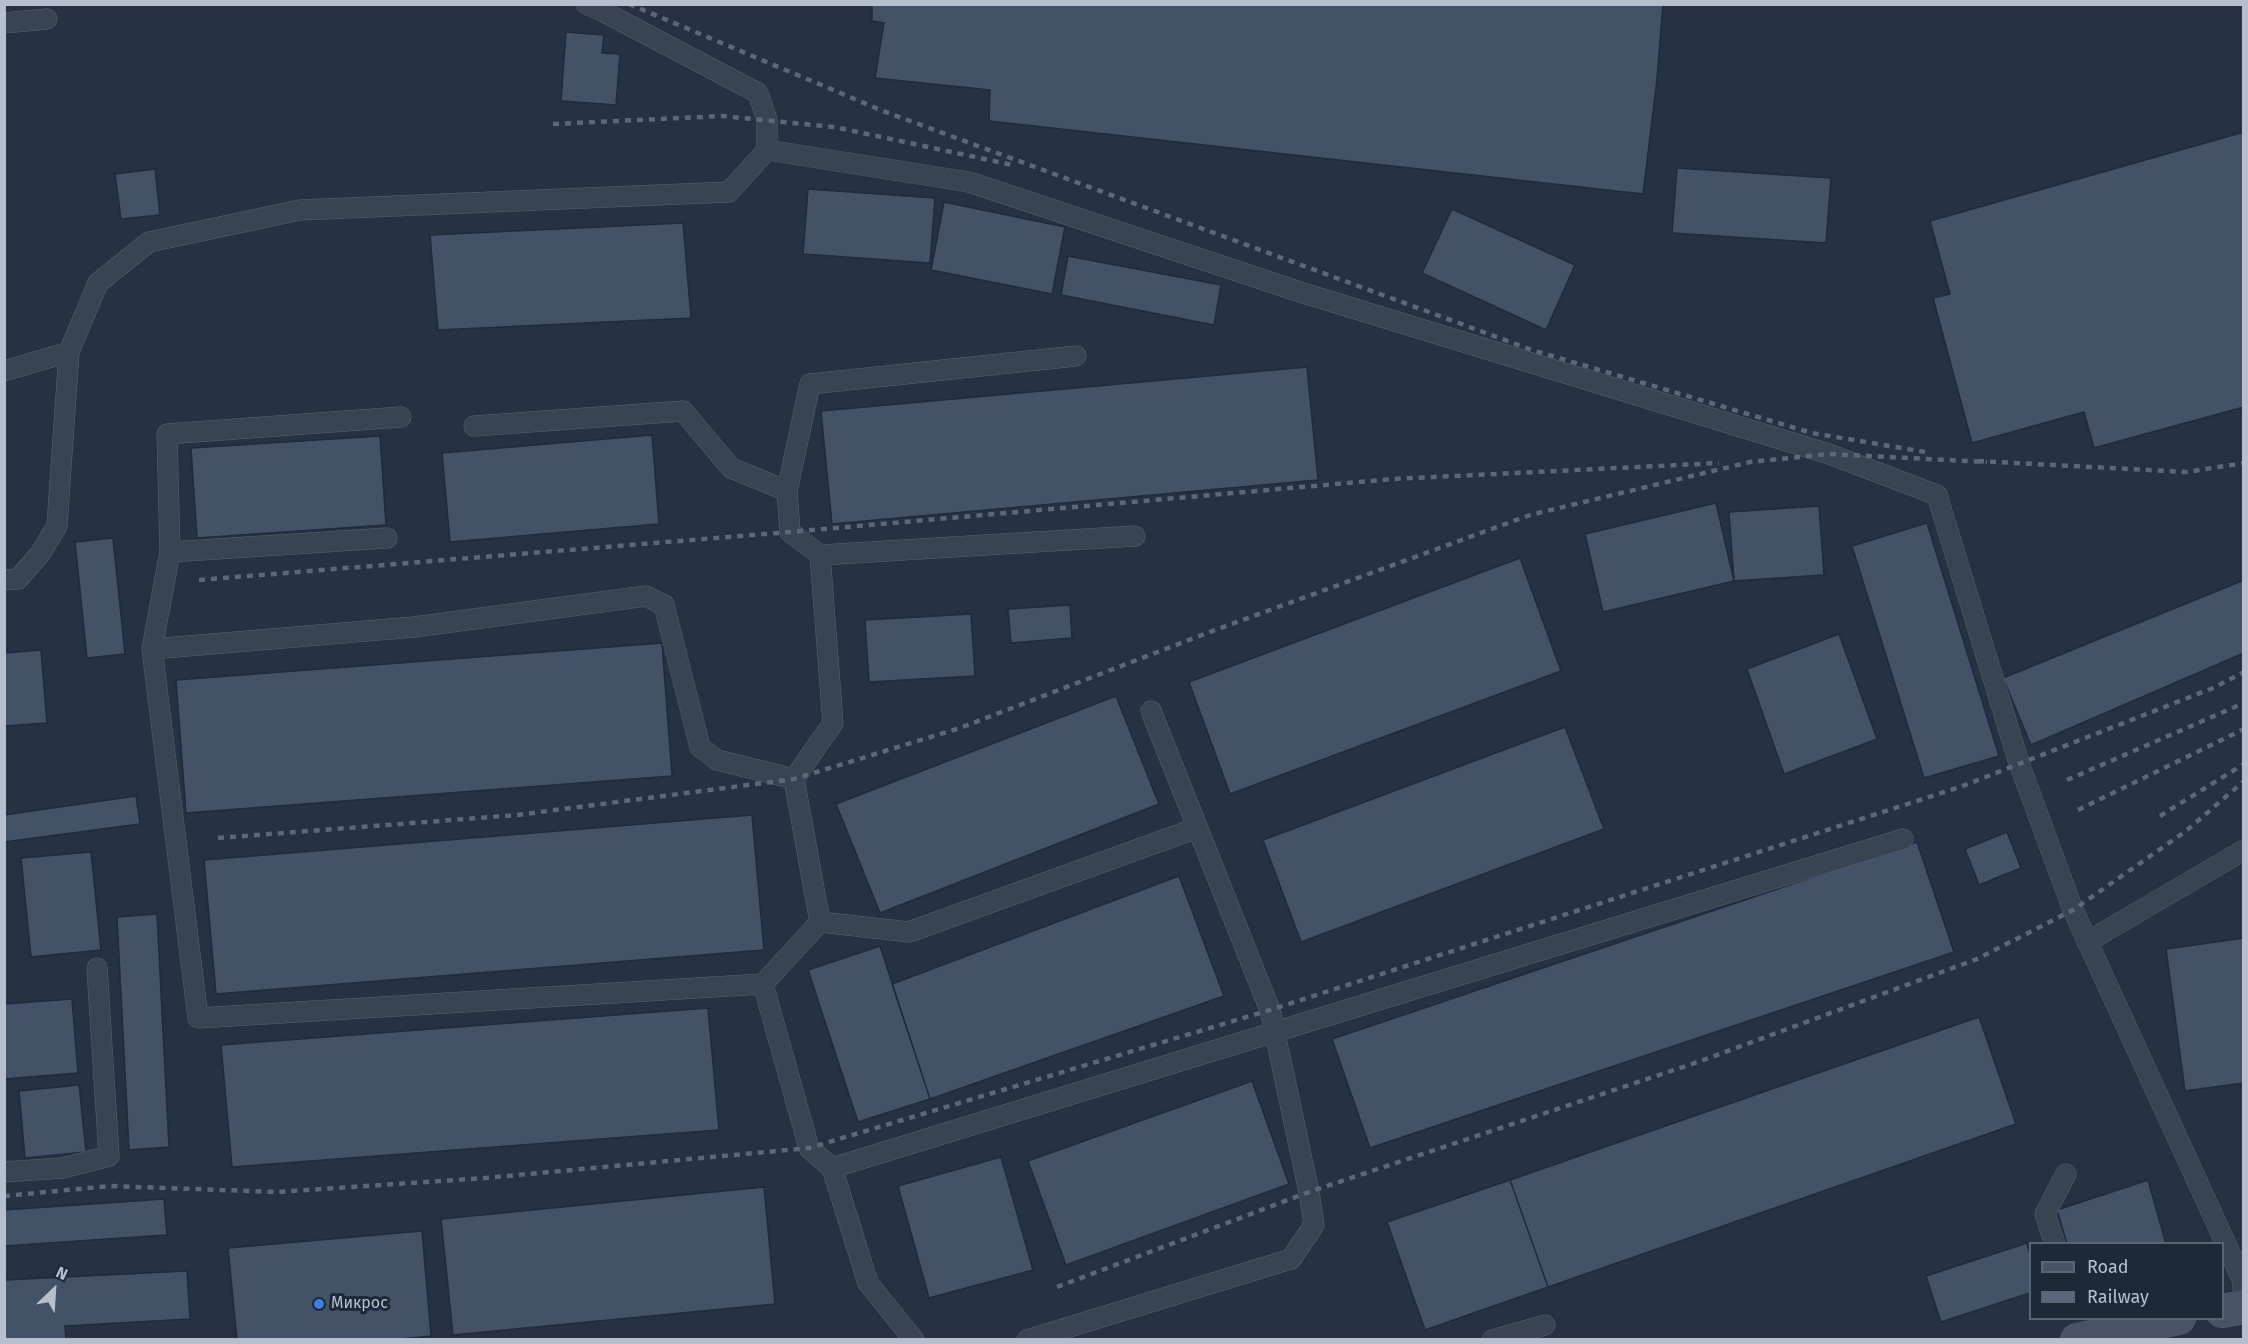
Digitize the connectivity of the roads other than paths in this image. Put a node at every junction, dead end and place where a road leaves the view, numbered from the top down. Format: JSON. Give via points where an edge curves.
{"nodes":[{"id":1,"x":586,"y":4,"type":"edge"},
{"id":2,"x":47,"y":19,"type":"dead end"},
{"id":3,"x":4,"y":23,"type":"edge"},
{"id":4,"x":767,"y":150,"type":"junction"},
{"id":5,"x":69,"y":352,"type":"junction"},
{"id":6,"x":1076,"y":357,"type":"dead end"},
{"id":7,"x":4,"y":370,"type":"edge"},
{"id":8,"x":401,"y":417,"type":"dead end"},
{"id":9,"x":474,"y":426,"type":"dead end"},
{"id":10,"x":787,"y":490,"type":"junction"},
{"id":11,"x":1135,"y":536,"type":"dead end"},
{"id":12,"x":387,"y":538,"type":"dead end"},
{"id":13,"x":170,"y":552,"type":"junction"},
{"id":14,"x":820,"y":555,"type":"junction"},
{"id":15,"x":4,"y":580,"type":"edge"},
{"id":16,"x":152,"y":649,"type":"junction"},
{"id":17,"x":1151,"y":711,"type":"dead end"},
{"id":18,"x":794,"y":779,"type":"junction"},
{"id":19,"x":1197,"y":828,"type":"junction"},
{"id":20,"x":1903,"y":839,"type":"dead end"},
{"id":21,"x":2244,"y":850,"type":"edge"},
{"id":22,"x":820,"y":922,"type":"junction"},
{"id":23,"x":2087,"y":942,"type":"junction"},
{"id":24,"x":97,"y":968,"type":"dead end"},
{"id":25,"x":763,"y":984,"type":"junction"},
{"id":26,"x":1275,"y":1033,"type":"junction"},
{"id":27,"x":832,"y":1168,"type":"junction"},
{"id":28,"x":4,"y":1172,"type":"edge"},
{"id":29,"x":2066,"y":1174,"type":"dead end"},
{"id":30,"x":2054,"y":1242,"type":"edge"},
{"id":31,"x":2244,"y":1297,"type":"edge"},
{"id":32,"x":2244,"y":1307,"type":"edge"},
{"id":33,"x":2224,"y":1311,"type":"edge"},
{"id":34,"x":2165,"y":1320,"type":"edge"},
{"id":35,"x":1545,"y":1325,"type":"dead end"},
{"id":36,"x":2080,"y":1332,"type":"edge"},
{"id":37,"x":914,"y":1340,"type":"edge"},
{"id":38,"x":1027,"y":1340,"type":"edge"},
{"id":39,"x":1492,"y":1340,"type":"edge"}],
"edges":[{"from":1,"to":4,"type":"lane","via":[[758,93],[766,120]]},
{"from":2,"to":3,"type":"lane"},
{"from":4,"to":5,"type":"lane","via":[[729,192],[300,210],[149,242],[98,283]]},
{"from":4,"to":23,"type":"lane","via":[[969,182],[1300,292],[1829,454],[1937,495],[2019,763]]},
{"from":5,"to":7,"type":"lane"},
{"from":5,"to":15,"type":"lane","via":[[57,526],[18,579]]},
{"from":6,"to":10,"type":"lane","via":[[810,384]]},
{"from":8,"to":13,"type":"lane","via":[[167,434]]},
{"from":9,"to":10,"type":"lane","via":[[683,411],[731,468]]},
{"from":10,"to":14,"type":"lane","via":[[790,532]]},
{"from":11,"to":14,"type":"lane"},
{"from":12,"to":13,"type":"lane"},
{"from":13,"to":16,"type":"lane"},
{"from":14,"to":18,"type":"lane","via":[[833,723]]},
{"from":16,"to":18,"type":"lane","via":[[414,627],[646,596],[664,605],[700,747],[717,760]]},
{"from":16,"to":25,"type":"lane","via":[[198,1018]]},
{"from":17,"to":19,"type":"lane"},
{"from":18,"to":22,"type":"lane"},
{"from":19,"to":22,"type":"lane","via":[[909,932]]},
{"from":19,"to":26,"type":"lane","via":[[1270,1010]]},
{"from":20,"to":26,"type":"lane"},
{"from":21,"to":23,"type":"lane"},
{"from":22,"to":25,"type":"lane"},
{"from":23,"to":31,"type":"lane","via":[[2242,1279]]},
{"from":24,"to":28,"type":"lane","via":[[109,1156],[63,1168]]},
{"from":25,"to":27,"type":"lane","via":[[809,1148]]},
{"from":26,"to":27,"type":"lane"},
{"from":26,"to":38,"type":"lane","via":[[1314,1225],[1291,1259]]},
{"from":27,"to":37,"type":"lane","via":[[868,1283]]},
{"from":29,"to":30,"type":"lane","via":[[2045,1214]]},
{"from":32,"to":33,"type":"street"},
{"from":34,"to":36,"type":"street"},
{"from":35,"to":39,"type":"lane"}]}
